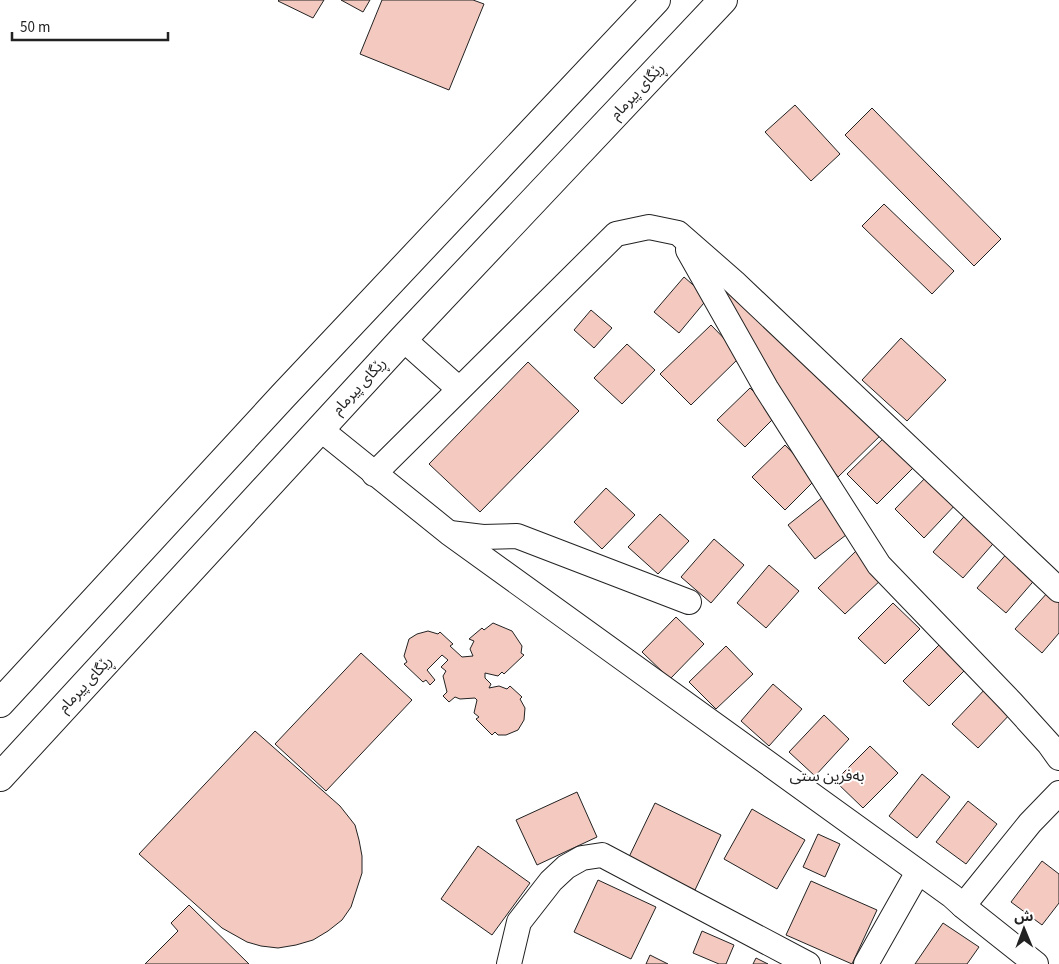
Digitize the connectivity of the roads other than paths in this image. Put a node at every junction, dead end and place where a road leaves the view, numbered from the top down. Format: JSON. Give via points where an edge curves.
{"nodes":[{"id":1,"x":656,"y":0,"type":"edge"},
{"id":2,"x":723,"y":0,"type":"edge"},
{"id":3,"x":678,"y":233,"type":"junction"},
{"id":4,"x":402,"y":339,"type":"junction"},
{"id":5,"x":459,"y":390,"type":"junction"},
{"id":6,"x":320,"y":429,"type":"junction"},
{"id":7,"x":374,"y":474,"type":"junction"},
{"id":8,"x":449,"y":533,"type":"junction"},
{"id":9,"x":1059,"y":590,"type":"edge"},
{"id":10,"x":688,"y":602,"type":"dead end"},
{"id":11,"x":0,"y":702,"type":"edge"},
{"id":12,"x":1059,"y":758,"type":"edge"},
{"id":13,"x":0,"y":777,"type":"edge"},
{"id":14,"x":1059,"y":793,"type":"edge"},
{"id":15,"x":918,"y":872,"type":"junction"},
{"id":16,"x":963,"y":906,"type":"junction"},
{"id":17,"x":509,"y":964,"type":"edge"},
{"id":18,"x":808,"y":964,"type":"edge"},
{"id":19,"x":866,"y":964,"type":"edge"},
{"id":20,"x":1036,"y":964,"type":"edge"}],
"edges":[{"from":1,"to":11,"type":"highway"},
{"from":2,"to":4,"type":"highway","name":"ڕێگای پیرمام"},
{"from":3,"to":5,"type":"street","via":[[649,227],[616,234]]},
{"from":3,"to":9,"type":"street","via":[[734,282]]},
{"from":3,"to":12,"type":"street","via":[[766,388],[879,566],[1011,702]]},
{"from":4,"to":5,"type":"street"},
{"from":4,"to":6,"type":"highway","name":"ڕێگای پیرمام"},
{"from":5,"to":7,"type":"street"},
{"from":6,"to":7,"type":"street"},
{"from":6,"to":13,"type":"highway","name":"ڕێگای پیرمام"},
{"from":7,"to":8,"type":"street"},
{"from":8,"to":10,"type":"street","via":[[483,537],[518,536]]},
{"from":8,"to":15,"type":"street"},
{"from":14,"to":16,"type":"street","via":[[1030,823]]},
{"from":15,"to":16,"type":"street"},
{"from":15,"to":19,"type":"street"},
{"from":16,"to":20,"type":"street"},
{"from":17,"to":18,"type":"street","via":[[519,922],[551,881],[582,858],[602,855]]}]}
